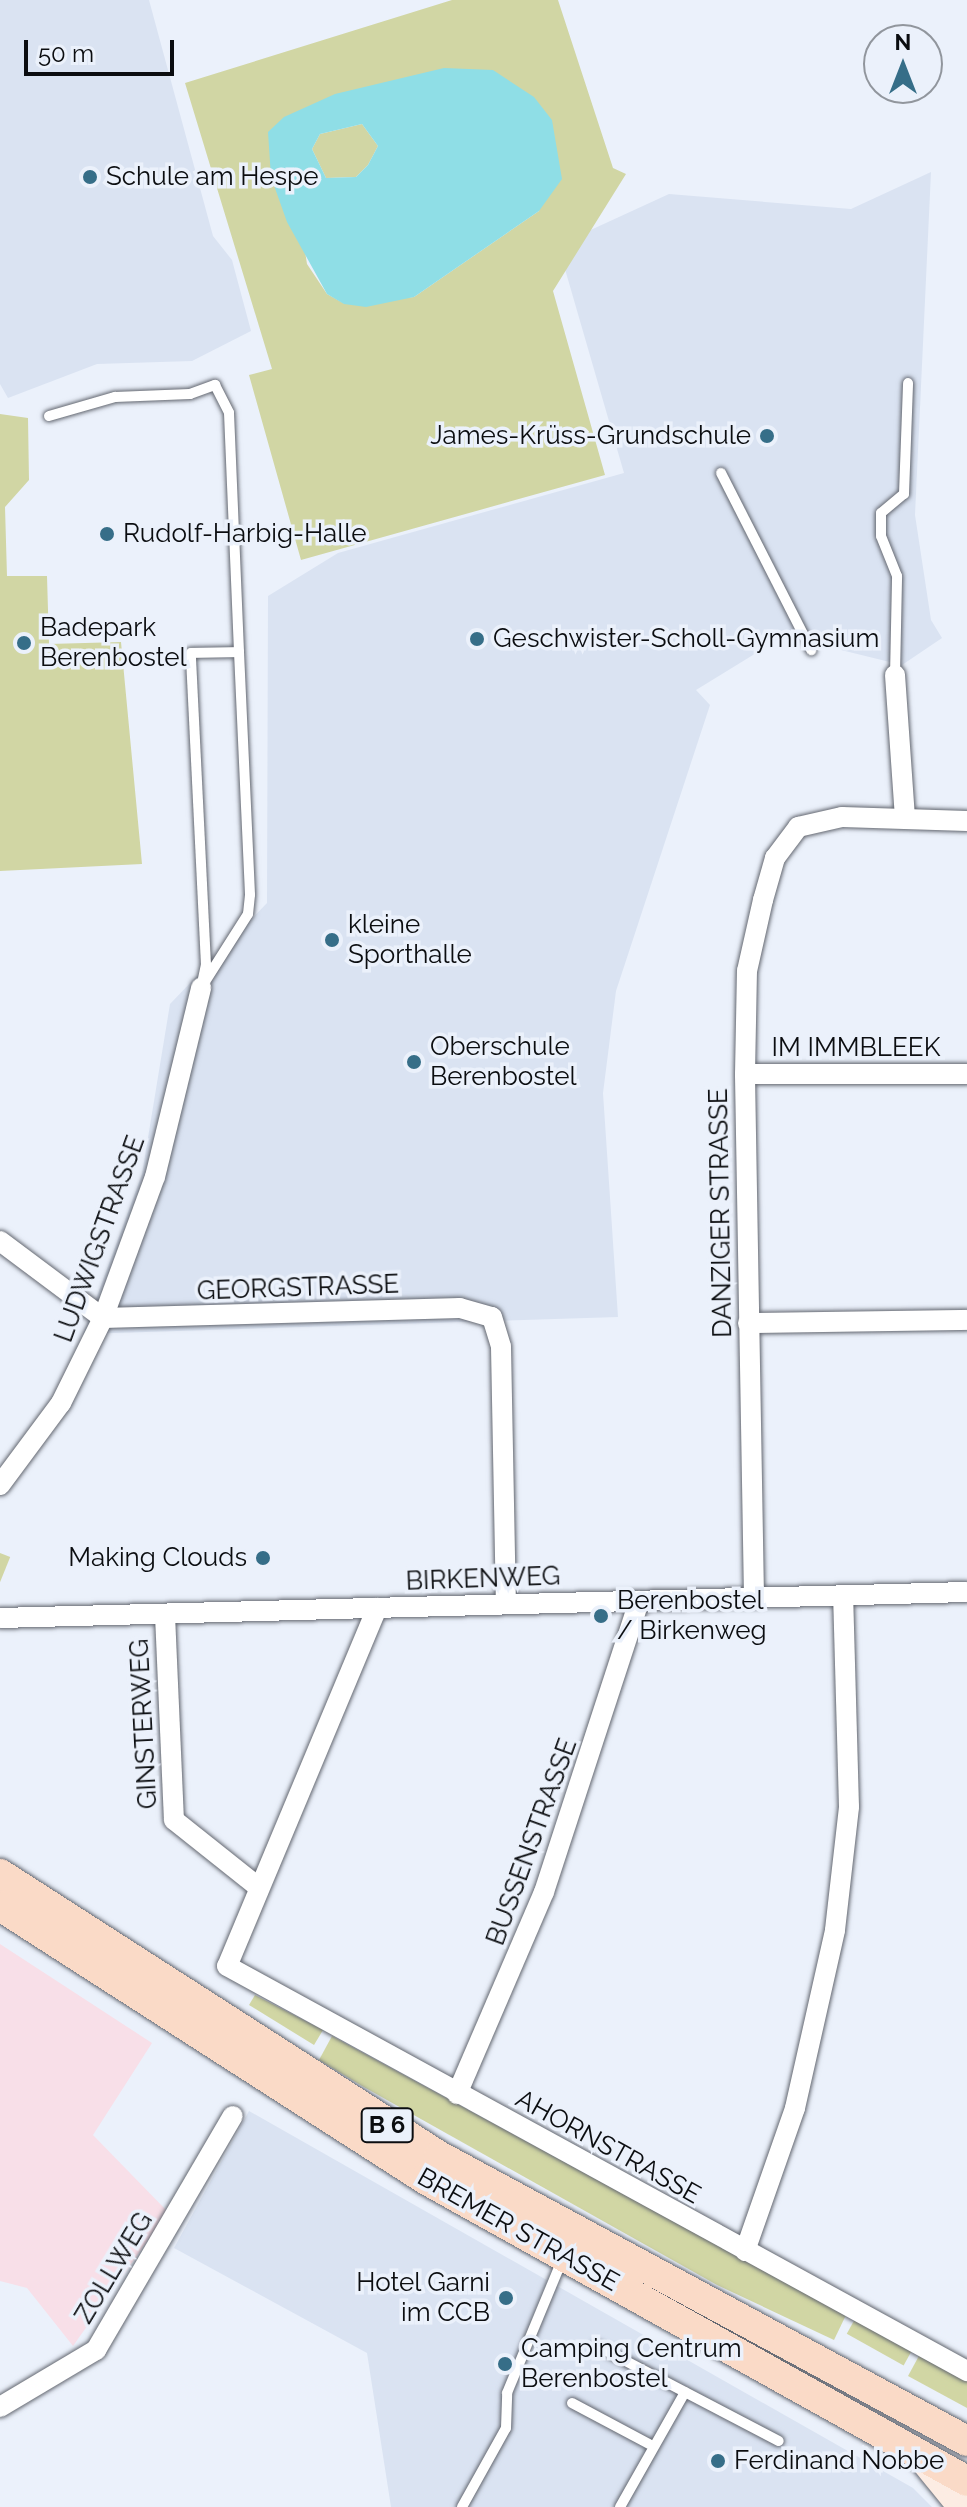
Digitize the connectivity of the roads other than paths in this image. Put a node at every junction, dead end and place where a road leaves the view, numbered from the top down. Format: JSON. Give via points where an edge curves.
{"nodes":[{"id":1,"x":908,"y":383,"type":"dead end"},
{"id":2,"x":49,"y":416,"type":"dead end"},
{"id":3,"x":721,"y":473,"type":"dead end"},
{"id":4,"x":811,"y":650,"type":"dead end"},
{"id":5,"x":239,"y":652,"type":"junction"},
{"id":6,"x":895,"y":675,"type":"joint"},
{"id":7,"x":905,"y":819,"type":"junction"},
{"id":8,"x":967,"y":821,"type":"edge"},
{"id":9,"x":201,"y":988,"type":"junction"},
{"id":10,"x":745,"y":1074,"type":"junction"},
{"id":11,"x":967,"y":1074,"type":"edge"},
{"id":12,"x":0,"y":1241,"type":"edge"},
{"id":13,"x":103,"y":1318,"type":"junction"},
{"id":14,"x":967,"y":1320,"type":"edge"},
{"id":15,"x":748,"y":1323,"type":"junction"},
{"id":16,"x":0,"y":1485,"type":"edge"},
{"id":17,"x":967,"y":1592,"type":"edge"},
{"id":18,"x":843,"y":1596,"type":"junction"},
{"id":19,"x":754,"y":1597,"type":"junction"},
{"id":20,"x":639,"y":1601,"type":"junction"},
{"id":21,"x":506,"y":1604,"type":"junction"},
{"id":22,"x":377,"y":1608,"type":"junction"},
{"id":23,"x":165,"y":1615,"type":"junction"},
{"id":24,"x":0,"y":1618,"type":"edge"},
{"id":25,"x":0,"y":1874,"type":"edge"},
{"id":26,"x":257,"y":1886,"type":"junction"},
{"id":27,"x":0,"y":1906,"type":"edge"},
{"id":28,"x":457,"y":2094,"type":"junction"},
{"id":29,"x":233,"y":2116,"type":"dead end"},
{"id":30,"x":745,"y":2251,"type":"junction"},
{"id":31,"x":564,"y":2256,"type":"junction"},
{"id":32,"x":597,"y":2346,"type":"dead end"},
{"id":33,"x":967,"y":2371,"type":"edge"},
{"id":34,"x":685,"y":2392,"type":"junction"},
{"id":35,"x":572,"y":2403,"type":"dead end"},
{"id":36,"x":0,"y":2407,"type":"edge"},
{"id":37,"x":779,"y":2441,"type":"dead end"},
{"id":38,"x":967,"y":2441,"type":"edge"},
{"id":39,"x":649,"y":2444,"type":"junction"},
{"id":40,"x":921,"y":2457,"type":"junction"},
{"id":41,"x":967,"y":2481,"type":"edge"},
{"id":42,"x":462,"y":2507,"type":"edge"},
{"id":43,"x":620,"y":2507,"type":"edge"},
{"id":44,"x":962,"y":2507,"type":"edge"}],
"edges":[{"from":1,"to":6,"type":"lane","via":[[904,494],[881,513],[881,536],[897,576]]},
{"from":2,"to":5,"type":"lane","name":"LUDWIGSTRASSE","via":[[115,397],[190,394],[215,385],[229,413]]},
{"from":3,"to":4,"type":"lane"},
{"from":5,"to":9,"type":"lane","name":"LUDWIGSTRASSE","via":[[248,914]]},
{"from":5,"to":9,"type":"lane","name":"LUDWIGSTRASSE","via":[[191,653]]},
{"from":6,"to":7,"type":"street"},
{"from":7,"to":8,"type":"street"},
{"from":7,"to":10,"type":"street","name":"DANZIGER STRASSE","via":[[833,818],[788,834],[751,944]]},
{"from":9,"to":13,"type":"street","name":"LUDWIGSTRASSE","via":[[155,1177]]},
{"from":10,"to":11,"type":"street","name":"IM IMMBLEEK"},
{"from":10,"to":15,"type":"street","name":"DANZIGER STRASSE"},
{"from":12,"to":13,"type":"street"},
{"from":13,"to":16,"type":"street","name":"LUDWIGSTRASSE","via":[[61,1403]]},
{"from":13,"to":21,"type":"street","name":"GEORGSTRASSE","via":[[460,1308],[492,1317],[501,1347]]},
{"from":14,"to":15,"type":"street"},
{"from":15,"to":19,"type":"street","name":"DANZIGER STRASSE"},
{"from":17,"to":18,"type":"street","name":"BIRKENWEG"},
{"from":18,"to":19,"type":"street","name":"BIRKENWEG"},
{"from":18,"to":30,"type":"street","via":[[849,1807],[835,1930],[795,2108]]},
{"from":19,"to":20,"type":"street","name":"BIRKENWEG"},
{"from":20,"to":21,"type":"street","name":"BIRKENWEG"},
{"from":20,"to":28,"type":"street","name":"BUSSENSTRASSE","via":[[544,1892]]},
{"from":21,"to":22,"type":"street","name":"BIRKENWEG"},
{"from":22,"to":23,"type":"street","name":"BIRKENWEG"},
{"from":22,"to":26,"type":"street"},
{"from":23,"to":24,"type":"street","name":"BIRKENWEG"},
{"from":23,"to":26,"type":"street","name":"GINSTERWEG","via":[[170,1807],[183,1829]]},
{"from":25,"to":38,"type":"main road","name":"BREMER STRASSE","number":"B 6","via":[[439,2156]]},
{"from":26,"to":28,"type":"street","name":"AHORNSTRASSE","via":[[227,1966]]},
{"from":27,"to":31,"type":"main road","name":"BREMER STRASSE","number":"B 6","via":[[251,2074]]},
{"from":28,"to":30,"type":"street","name":"AHORNSTRASSE"},
{"from":29,"to":36,"type":"street","name":"ZOLLWEG","via":[[96,2350]]},
{"from":30,"to":33,"type":"street","name":"AHORNSTRASSE"},
{"from":31,"to":40,"type":"main road","name":"BREMER STRASSE","number":"B 6"},
{"from":31,"to":42,"type":"lane","via":[[507,2393],[506,2428]]},
{"from":32,"to":34,"type":"lane"},
{"from":34,"to":37,"type":"lane"},
{"from":34,"to":39,"type":"lane","via":[[659,2443]]},
{"from":35,"to":39,"type":"lane"},
{"from":39,"to":43,"type":"lane"},
{"from":40,"to":41,"type":"main road","name":"BREMER STRASSE","number":"B 6"},
{"from":40,"to":44,"type":"street"}]}
